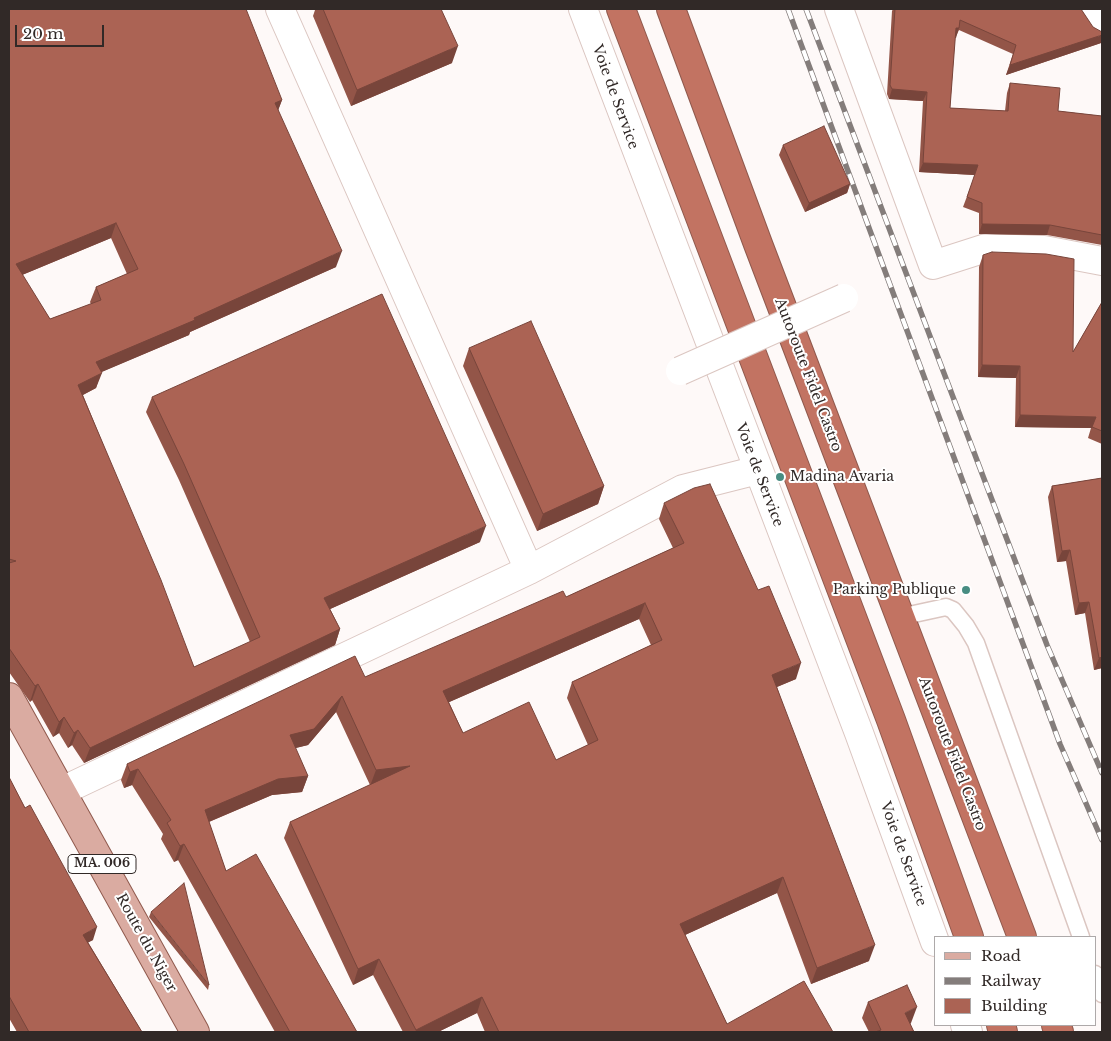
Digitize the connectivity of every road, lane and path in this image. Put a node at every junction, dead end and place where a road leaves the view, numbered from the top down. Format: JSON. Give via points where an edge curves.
{"nodes":[{"id":1,"x":280,"y":9,"type":"edge"},
{"id":2,"x":583,"y":9,"type":"edge"},
{"id":3,"x":621,"y":9,"type":"edge"},
{"id":4,"x":671,"y":9,"type":"edge"},
{"id":5,"x":838,"y":9,"type":"edge"},
{"id":6,"x":1090,"y":9,"type":"edge"},
{"id":7,"x":1102,"y":28,"type":"edge"},
{"id":8,"x":1102,"y":261,"type":"edge"},
{"id":9,"x":844,"y":298,"type":"dead end"},
{"id":10,"x":680,"y":371,"type":"dead end"},
{"id":11,"x":758,"y":470,"type":"junction"},
{"id":12,"x":529,"y":570,"type":"junction"},
{"id":13,"x":900,"y":617,"type":"junction"},
{"id":14,"x":9,"y":697,"type":"edge"},
{"id":15,"x":891,"y":720,"type":"junction"},
{"id":16,"x":859,"y":733,"type":"junction"},
{"id":17,"x":62,"y":791,"type":"junction"},
{"id":18,"x":969,"y":936,"type":"edge"},
{"id":19,"x":1022,"y":936,"type":"edge"},
{"id":20,"x":1081,"y":936,"type":"edge"},
{"id":21,"x":934,"y":939,"type":"edge"},
{"id":22,"x":1096,"y":977,"type":"edge"},
{"id":23,"x":1102,"y":994,"type":"edge"},
{"id":24,"x":195,"y":1032,"type":"edge"}],
"edges":[{"from":1,"to":12,"type":"street"},
{"from":2,"to":11,"type":"street","name":"Voie de Service"},
{"from":3,"to":15,"type":"highway"},
{"from":4,"to":13,"type":"highway","name":"Autoroute Fidel Castro"},
{"from":5,"to":8,"type":"street","via":[[934,265],[986,248],[1044,250]]},
{"from":6,"to":7,"type":"street"},
{"from":9,"to":10,"type":"street","bridge":true},
{"from":11,"to":12,"type":"street","via":[[683,489]]},
{"from":11,"to":16,"type":"street","name":"Voie de Service"},
{"from":12,"to":17,"type":"street"},
{"from":13,"to":19,"type":"highway","name":"Autoroute Fidel Castro"},
{"from":13,"to":20,"type":"lane","via":[[946,607],[953,610],[966,626],[976,644]]},
{"from":14,"to":17,"type":"main road","name":"Route du Niger","number":"MA. 006"},
{"from":15,"to":16,"type":"street"},
{"from":15,"to":18,"type":"highway"},
{"from":16,"to":21,"type":"street","name":"Voie de Service"},
{"from":17,"to":24,"type":"main road","name":"Route du Niger","number":"MA. 006"},
{"from":22,"to":23,"type":"lane"}]}
